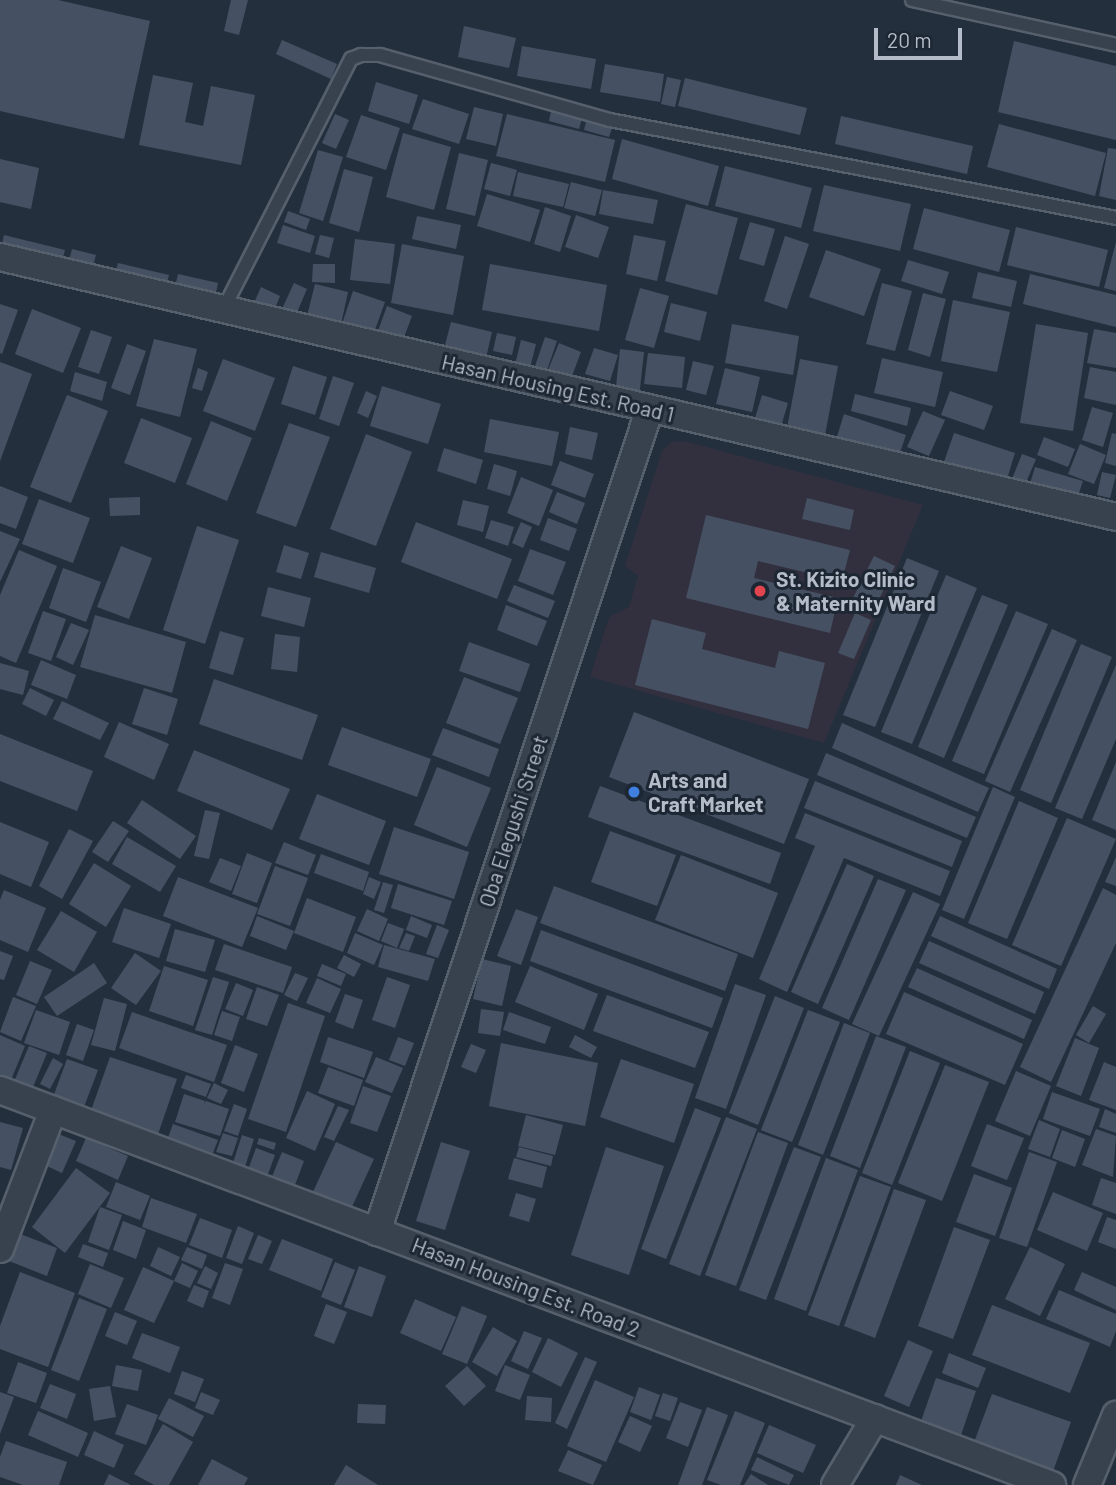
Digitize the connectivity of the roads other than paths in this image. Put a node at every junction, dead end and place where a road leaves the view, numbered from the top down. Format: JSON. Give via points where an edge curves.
{"nodes":[{"id":1,"x":912,"y":0,"type":"edge"},
{"id":2,"x":1116,"y":45,"type":"edge"},
{"id":3,"x":1116,"y":218,"type":"edge"},
{"id":4,"x":0,"y":257,"type":"edge"},
{"id":5,"x":223,"y":308,"type":"junction"},
{"id":6,"x":649,"y":411,"type":"junction"},
{"id":7,"x":1116,"y":517,"type":"edge"},
{"id":8,"x":0,"y":1090,"type":"edge"},
{"id":9,"x":53,"y":1110,"type":"junction"},
{"id":10,"x":377,"y":1232,"type":"junction"},
{"id":11,"x":0,"y":1249,"type":"edge"},
{"id":12,"x":1116,"y":1415,"type":"edge"},
{"id":13,"x":874,"y":1418,"type":"junction"},
{"id":14,"x":835,"y":1485,"type":"edge"},
{"id":15,"x":1052,"y":1485,"type":"edge"},
{"id":16,"x":1087,"y":1485,"type":"edge"}],
"edges":[{"from":1,"to":2,"type":"lane"},
{"from":3,"to":5,"type":"lane","via":[[610,120],[380,55],[361,55],[351,59]]},
{"from":4,"to":5,"type":"street","name":"Hasan Housing Est. Road 1"},
{"from":5,"to":6,"type":"street","name":"Hasan Housing Est. Road 1"},
{"from":6,"to":7,"type":"street","name":"Hasan Housing Est. Road 1"},
{"from":6,"to":10,"type":"street","name":"Oba Elegushi Street"},
{"from":8,"to":9,"type":"street","name":"Hasan Housing Est. Road 2"},
{"from":9,"to":10,"type":"street","name":"Hasan Housing Est. Road 2"},
{"from":9,"to":11,"type":"street"},
{"from":10,"to":13,"type":"street","name":"Hasan Housing Est. Road 2"},
{"from":12,"to":16,"type":"street"},
{"from":13,"to":14,"type":"street"},
{"from":13,"to":15,"type":"street","name":"Hasan Housing Est. Road 2"}]}
